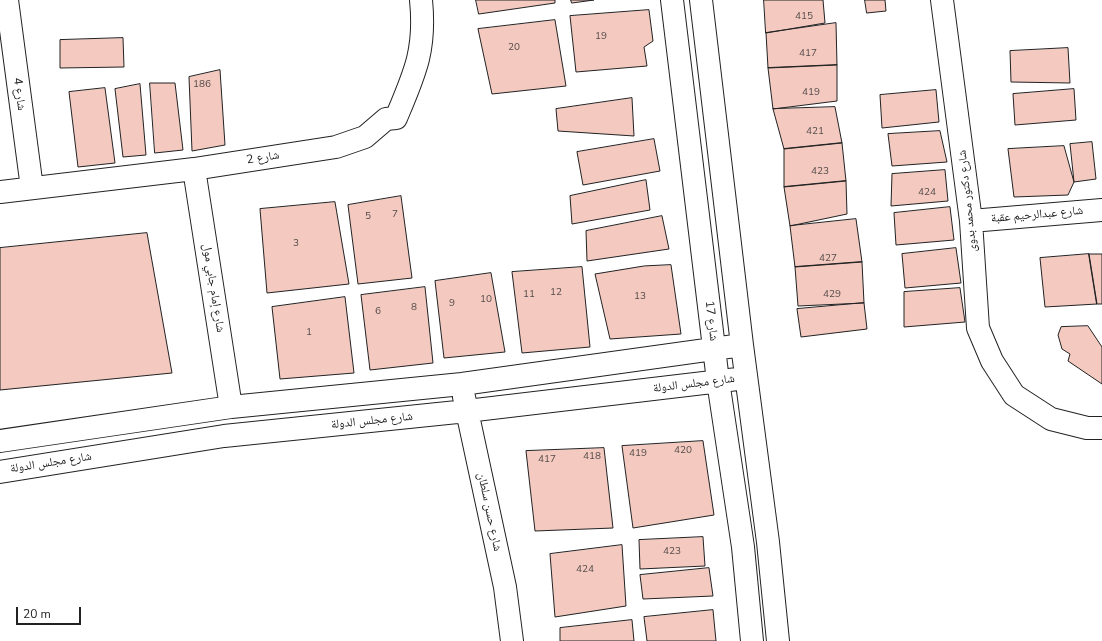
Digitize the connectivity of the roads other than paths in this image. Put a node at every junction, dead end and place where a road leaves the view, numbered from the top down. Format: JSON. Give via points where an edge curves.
{"nodes":[{"id":1,"x":7,"y":0,"type":"edge"},
{"id":2,"x":421,"y":0,"type":"edge"},
{"id":3,"x":672,"y":0,"type":"edge"},
{"id":4,"x":701,"y":0,"type":"edge"},
{"id":5,"x":942,"y":0,"type":"edge"},
{"id":6,"x":194,"y":169,"type":"junction"},
{"id":7,"x":32,"y":188,"type":"junction"},
{"id":8,"x":0,"y":192,"type":"edge"},
{"id":9,"x":1102,"y":210,"type":"edge"},
{"id":10,"x":972,"y":221,"type":"junction"},
{"id":11,"x":742,"y":345,"type":"junction"},
{"id":12,"x":714,"y":348,"type":"junction"},
{"id":13,"x":746,"y":378,"type":"junction"},
{"id":14,"x":718,"y":381,"type":"junction"},
{"id":15,"x":462,"y":384,"type":"junction"},
{"id":16,"x":231,"y":407,"type":"junction"},
{"id":17,"x":467,"y":411,"type":"junction"},
{"id":18,"x":1102,"y":428,"type":"edge"},
{"id":19,"x":0,"y":441,"type":"edge"},
{"id":20,"x":0,"y":472,"type":"edge"},
{"id":21,"x":512,"y":641,"type":"edge"},
{"id":22,"x":752,"y":641,"type":"edge"},
{"id":23,"x":778,"y":641,"type":"edge"}],
"edges":[{"from":1,"to":7,"type":"street","name":"شارع 4"},
{"from":2,"to":6,"type":"street","name":"شارع 2","via":[[422,43],[416,71],[396,118],[386,119],[365,136],[336,147]]},
{"from":3,"to":12,"type":"street","name":"شارع 17"},
{"from":4,"to":11,"type":"street"},
{"from":5,"to":10,"type":"street","name":"شارع دكتور محمد بدوى"},
{"from":6,"to":7,"type":"street","name":"شارع 2"},
{"from":6,"to":16,"type":"street","name":"شارع إمام جابي مول"},
{"from":7,"to":8,"type":"street","name":"شارع 2"},
{"from":9,"to":10,"type":"street","name":"شارع عبدالرحيم عقبة"},
{"from":10,"to":18,"type":"street","name":"شارع دكتور محمد بدوى","via":[[978,328],[992,361],[1014,395],[1051,420],[1087,428]]},
{"from":11,"to":12,"type":"street"},
{"from":11,"to":13,"type":"street"},
{"from":12,"to":14,"type":"street","name":"شارع 17"},
{"from":12,"to":15,"type":"street"},
{"from":13,"to":14,"type":"street","name":"شارع مجلس الدولة"},
{"from":13,"to":23,"type":"street","via":[[768,542]]},
{"from":14,"to":17,"type":"street","name":"شارع مجلس الدولة"},
{"from":14,"to":22,"type":"street","name":"شارع 17","via":[[743,547]]},
{"from":15,"to":16,"type":"street"},
{"from":15,"to":17,"type":"street","name":"شارع حسن سلطان"},
{"from":16,"to":19,"type":"street"},
{"from":17,"to":20,"type":"street","name":"شارع مجلس الدولة","via":[[224,436]]},
{"from":17,"to":21,"type":"street","name":"شارع حسن سلطان","via":[[505,587]]}]}
